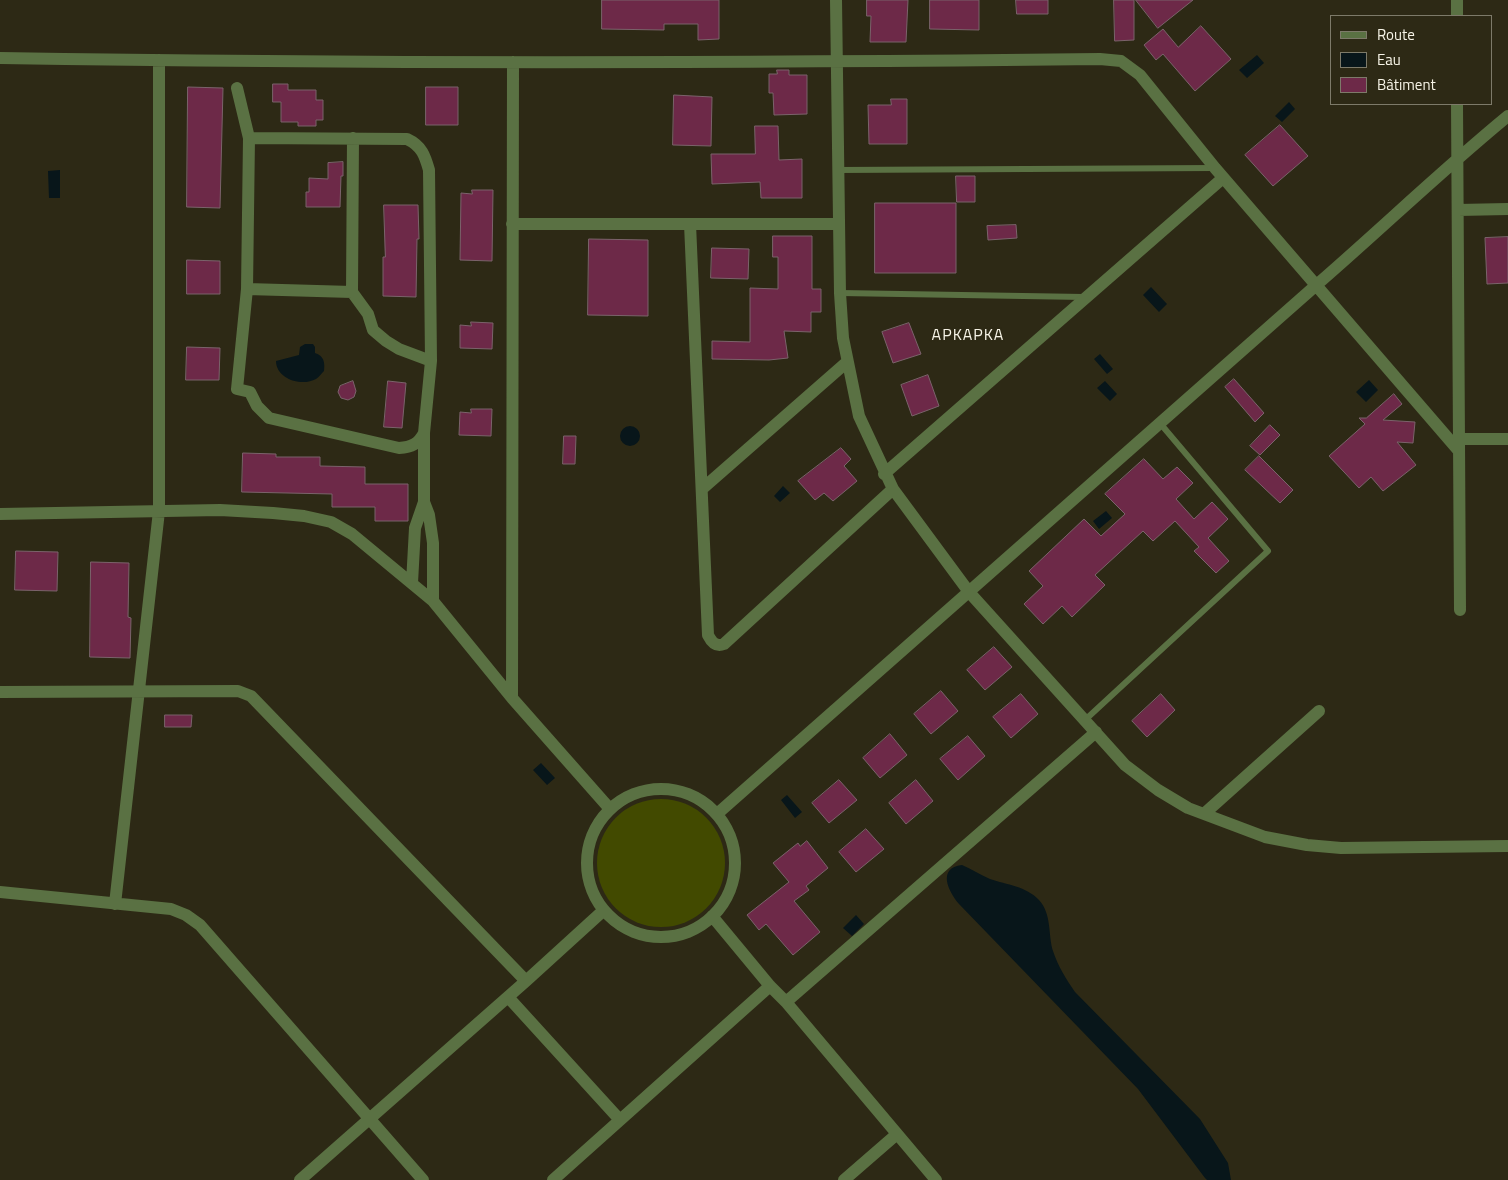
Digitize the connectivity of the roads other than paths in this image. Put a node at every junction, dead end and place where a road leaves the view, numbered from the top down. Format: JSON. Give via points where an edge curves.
{"nodes":[{"id":1,"x":836,"y":0,"type":"edge"},
{"id":2,"x":1457,"y":0,"type":"edge"},
{"id":3,"x":1457,"y":15,"type":"edge"},
{"id":4,"x":0,"y":58,"type":"edge"},
{"id":5,"x":159,"y":60,"type":"junction"},
{"id":6,"x":513,"y":62,"type":"junction"},
{"id":7,"x":837,"y":62,"type":"junction"},
{"id":8,"x":236,"y":88,"type":"dead end"},
{"id":9,"x":1457,"y":105,"type":"edge"},
{"id":10,"x":1508,"y":116,"type":"edge"},
{"id":11,"x":249,"y":138,"type":"junction"},
{"id":12,"x":353,"y":138,"type":"junction"},
{"id":13,"x":1458,"y":158,"type":"junction"},
{"id":14,"x":838,"y":170,"type":"junction"},
{"id":15,"x":1219,"y":173,"type":"junction"},
{"id":16,"x":1508,"y":209,"type":"edge"},
{"id":17,"x":1458,"y":210,"type":"junction"},
{"id":18,"x":512,"y":224,"type":"junction"},
{"id":19,"x":690,"y":224,"type":"junction"},
{"id":20,"x":839,"y":224,"type":"junction"},
{"id":21,"x":1316,"y":286,"type":"junction"},
{"id":22,"x":247,"y":289,"type":"junction"},
{"id":23,"x":352,"y":292,"type":"junction"},
{"id":24,"x":840,"y":293,"type":"junction"},
{"id":25,"x":1086,"y":297,"type":"junction"},
{"id":26,"x":432,"y":361,"type":"junction"},
{"id":27,"x":847,"y":362,"type":"junction"},
{"id":28,"x":1159,"y":422,"type":"junction"},
{"id":29,"x":424,"y":433,"type":"junction"},
{"id":30,"x":1508,"y":439,"type":"edge"},
{"id":31,"x":1459,"y":445,"type":"junction"},
{"id":32,"x":884,"y":474,"type":"junction"},
{"id":33,"x":702,"y":489,"type":"junction"},
{"id":34,"x":893,"y":489,"type":"junction"},
{"id":35,"x":424,"y":502,"type":"junction"},
{"id":36,"x":159,"y":512,"type":"junction"},
{"id":37,"x":0,"y":514,"type":"edge"},
{"id":38,"x":412,"y":583,"type":"junction"},
{"id":39,"x":970,"y":592,"type":"junction"},
{"id":40,"x":433,"y":601,"type":"junction"},
{"id":41,"x":1460,"y":610,"type":"dead end"},
{"id":42,"x":138,"y":691,"type":"junction"},
{"id":43,"x":0,"y":692,"type":"edge"},
{"id":44,"x":512,"y":698,"type":"junction"},
{"id":45,"x":1319,"y":711,"type":"dead end"},
{"id":46,"x":1085,"y":720,"type":"junction"},
{"id":47,"x":1096,"y":732,"type":"junction"},
{"id":48,"x":610,"y":809,"type":"junction"},
{"id":49,"x":1205,"y":813,"type":"junction"},
{"id":50,"x":717,"y":814,"type":"junction"},
{"id":51,"x":1508,"y":846,"type":"edge"},
{"id":52,"x":0,"y":892,"type":"edge"},
{"id":53,"x":115,"y":904,"type":"junction"},
{"id":54,"x":604,"y":910,"type":"junction"},
{"id":55,"x":712,"y":916,"type":"junction"},
{"id":56,"x":526,"y":981,"type":"junction"},
{"id":57,"x":770,"y":986,"type":"junction"},
{"id":58,"x":508,"y":996,"type":"junction"},
{"id":59,"x":786,"y":1002,"type":"junction"},
{"id":60,"x":369,"y":1118,"type":"junction"},
{"id":61,"x":620,"y":1120,"type":"junction"},
{"id":62,"x":897,"y":1134,"type":"junction"},
{"id":63,"x":300,"y":1180,"type":"edge"},
{"id":64,"x":423,"y":1180,"type":"edge"},
{"id":65,"x":553,"y":1180,"type":"edge"},
{"id":66,"x":844,"y":1180,"type":"edge"},
{"id":67,"x":936,"y":1180,"type":"edge"}],
"edges":[{"from":1,"to":7,"type":"street"},
{"from":2,"to":3,"type":"street"},
{"from":4,"to":5,"type":"street"},
{"from":5,"to":6,"type":"street"},
{"from":5,"to":36,"type":"street"},
{"from":6,"to":7,"type":"street"},
{"from":6,"to":18,"type":"street"},
{"from":7,"to":14,"type":"street"},
{"from":7,"to":15,"type":"street","via":[[1120,61],[1140,74]]},
{"from":8,"to":11,"type":"street"},
{"from":9,"to":13,"type":"street"},
{"from":10,"to":13,"type":"street"},
{"from":11,"to":12,"type":"street"},
{"from":11,"to":22,"type":"street"},
{"from":12,"to":23,"type":"street"},
{"from":12,"to":26,"type":"street","via":[[408,139],[424,153],[429,170]]},
{"from":13,"to":17,"type":"street"},
{"from":13,"to":21,"type":"street"},
{"from":14,"to":15,"type":"lane"},
{"from":14,"to":20,"type":"street"},
{"from":15,"to":21,"type":"street"},
{"from":15,"to":25,"type":"street"},
{"from":16,"to":17,"type":"street"},
{"from":17,"to":31,"type":"street"},
{"from":18,"to":19,"type":"street"},
{"from":18,"to":44,"type":"street"},
{"from":19,"to":20,"type":"street"},
{"from":19,"to":33,"type":"street"},
{"from":20,"to":24,"type":"street"},
{"from":21,"to":28,"type":"street"},
{"from":21,"to":31,"type":"street"},
{"from":22,"to":23,"type":"street"},
{"from":22,"to":29,"type":"street","via":[[237,389],[250,392],[257,406],[269,418],[399,448],[416,444]]},
{"from":23,"to":26,"type":"street","via":[[368,314],[373,330],[399,349]]},
{"from":24,"to":25,"type":"lane"},
{"from":24,"to":27,"type":"street","via":[[842,338]]},
{"from":25,"to":32,"type":"street"},
{"from":26,"to":29,"type":"street"},
{"from":27,"to":32,"type":"street","via":[[859,416]]},
{"from":27,"to":33,"type":"street"},
{"from":28,"to":39,"type":"street"},
{"from":28,"to":46,"type":"lane","via":[[1268,551]]},
{"from":29,"to":35,"type":"street"},
{"from":30,"to":31,"type":"street"},
{"from":31,"to":41,"type":"street"},
{"from":32,"to":34,"type":"street"},
{"from":33,"to":34,"type":"street","via":[[708,635],[719,646],[742,630]]},
{"from":34,"to":39,"type":"street"},
{"from":35,"to":38,"type":"street","via":[[415,528]]},
{"from":35,"to":40,"type":"street","via":[[433,543]]},
{"from":36,"to":37,"type":"street"},
{"from":36,"to":38,"type":"street","via":[[242,510],[331,522],[352,534]]},
{"from":36,"to":42,"type":"street"},
{"from":38,"to":40,"type":"street"},
{"from":39,"to":46,"type":"street"},
{"from":39,"to":50,"type":"street"},
{"from":40,"to":44,"type":"street"},
{"from":42,"to":43,"type":"street"},
{"from":42,"to":53,"type":"street"},
{"from":42,"to":56,"type":"street","via":[[238,691],[251,696]]},
{"from":44,"to":48,"type":"street"},
{"from":45,"to":49,"type":"street"},
{"from":46,"to":47,"type":"street"},
{"from":47,"to":49,"type":"street","via":[[1125,765],[1158,790],[1188,808]]},
{"from":47,"to":59,"type":"street"},
{"from":48,"to":50,"type":"street","via":[[644,791],[670,789],[694,796]]},
{"from":48,"to":54,"type":"street","via":[[590,841],[587,867],[593,892]]},
{"from":49,"to":51,"type":"street","via":[[1265,836],[1307,845],[1341,848]]},
{"from":50,"to":55,"type":"street","via":[[734,845],[735,871],[728,896]]},
{"from":52,"to":53,"type":"street"},
{"from":53,"to":60,"type":"street","via":[[171,909],[200,925]]},
{"from":54,"to":55,"type":"street","via":[[628,929],[653,936],[678,934]]},
{"from":54,"to":56,"type":"street"},
{"from":55,"to":57,"type":"street"},
{"from":56,"to":58,"type":"street"},
{"from":57,"to":59,"type":"street"},
{"from":57,"to":61,"type":"street"},
{"from":58,"to":60,"type":"street"},
{"from":58,"to":61,"type":"street"},
{"from":59,"to":62,"type":"street"},
{"from":60,"to":63,"type":"street"},
{"from":60,"to":64,"type":"street"},
{"from":61,"to":65,"type":"street"},
{"from":62,"to":66,"type":"street"},
{"from":62,"to":67,"type":"street"}]}
